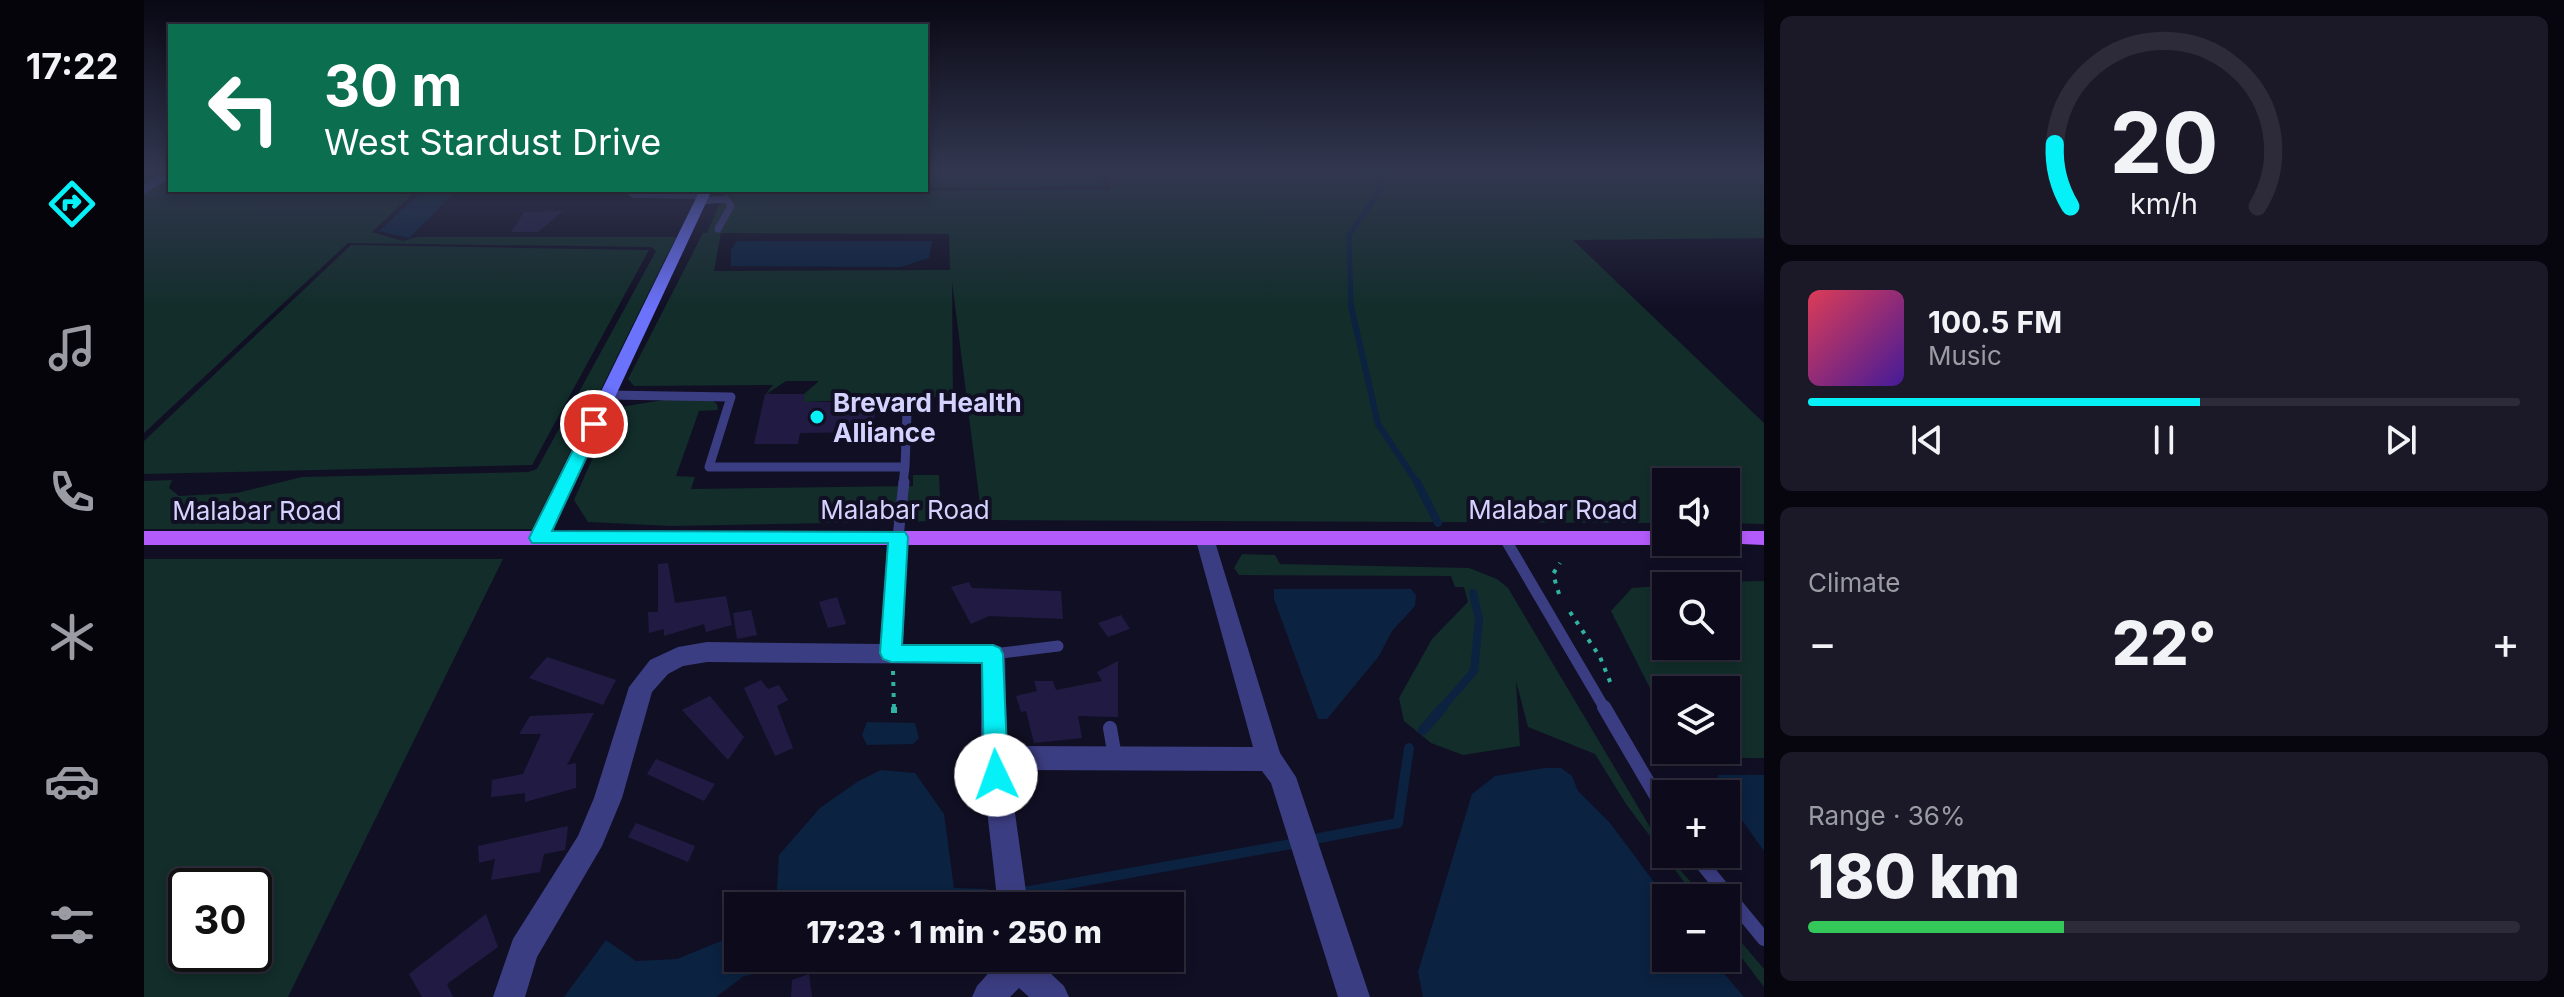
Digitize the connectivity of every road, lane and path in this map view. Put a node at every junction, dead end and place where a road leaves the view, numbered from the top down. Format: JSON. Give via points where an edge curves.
{"nodes":[{"id":1,"x":694,"y":216,"type":"edge"},
{"id":2,"x":726,"y":216,"type":"edge"},
{"id":3,"x":718,"y":229,"type":"dead end"},
{"id":4,"x":608,"y":395,"type":"junction"},
{"id":5,"x":907,"y":412,"type":"dead end"},
{"id":6,"x":905,"y":467,"type":"junction"},
{"id":7,"x":898,"y":537,"type":"junction"},
{"id":8,"x":1205,"y":537,"type":"junction"},
{"id":9,"x":1504,"y":537,"type":"junction"},
{"id":10,"x":144,"y":538,"type":"edge"},
{"id":11,"x":539,"y":538,"type":"junction"},
{"id":12,"x":1652,"y":538,"type":"edge"},
{"id":13,"x":1740,"y":538,"type":"edge"},
{"id":14,"x":1764,"y":538,"type":"edge"},
{"id":15,"x":1058,"y":646,"type":"dead end"},
{"id":16,"x":891,"y":653,"type":"junction"},
{"id":17,"x":993,"y":654,"type":"junction"},
{"id":18,"x":894,"y":716,"type":"dead end"},
{"id":19,"x":1110,"y":728,"type":"dead end"},
{"id":20,"x":994,"y":758,"type":"junction"},
{"id":21,"x":1115,"y":759,"type":"junction"},
{"id":22,"x":1269,"y":759,"type":"junction"},
{"id":23,"x":1652,"y":789,"type":"edge"},
{"id":24,"x":1706,"y":868,"type":"edge"},
{"id":25,"x":1012,"y":892,"type":"edge"},
{"id":26,"x":1764,"y":939,"type":"edge"},
{"id":27,"x":1009,"y":972,"type":"edge"},
{"id":28,"x":1028,"y":972,"type":"edge"},
{"id":29,"x":509,"y":997,"type":"edge"},
{"id":30,"x":988,"y":997,"type":"edge"},
{"id":31,"x":1053,"y":997,"type":"edge"},
{"id":32,"x":1354,"y":997,"type":"edge"}],
"edges":[{"from":1,"to":4,"type":"street"},
{"from":2,"to":3,"type":"lane"},
{"from":4,"to":6,"type":"lane","via":[[731,397],[709,467]]},
{"from":4,"to":11,"type":"street"},
{"from":5,"to":6,"type":"lane"},
{"from":6,"to":7,"type":"lane"},
{"from":7,"to":8,"type":"main road","name":"Malabar Road"},
{"from":7,"to":11,"type":"main road","name":"Malabar Road"},
{"from":7,"to":16,"type":"street"},
{"from":8,"to":9,"type":"main road","name":"Malabar Road"},
{"from":8,"to":22,"type":"street"},
{"from":9,"to":12,"type":"main road","name":"Malabar Road"},
{"from":9,"to":23,"type":"lane"},
{"from":10,"to":11,"type":"main road","name":"Malabar Road"},
{"from":13,"to":14,"type":"main road"},
{"from":15,"to":17,"type":"lane"},
{"from":16,"to":17,"type":"street"},
{"from":16,"to":18,"type":"path"},
{"from":16,"to":29,"type":"street","via":[[707,652],[659,667],[633,706],[608,798],[588,846],[524,950]]},
{"from":17,"to":20,"type":"street","via":[[985,724]]},
{"from":19,"to":21,"type":"lane"},
{"from":20,"to":21,"type":"street"},
{"from":20,"to":25,"type":"street"},
{"from":21,"to":22,"type":"street"},
{"from":22,"to":32,"type":"street","via":[[1283,777]]},
{"from":24,"to":26,"type":"lane"},
{"from":27,"to":30,"type":"street"},
{"from":28,"to":31,"type":"street"}]}
